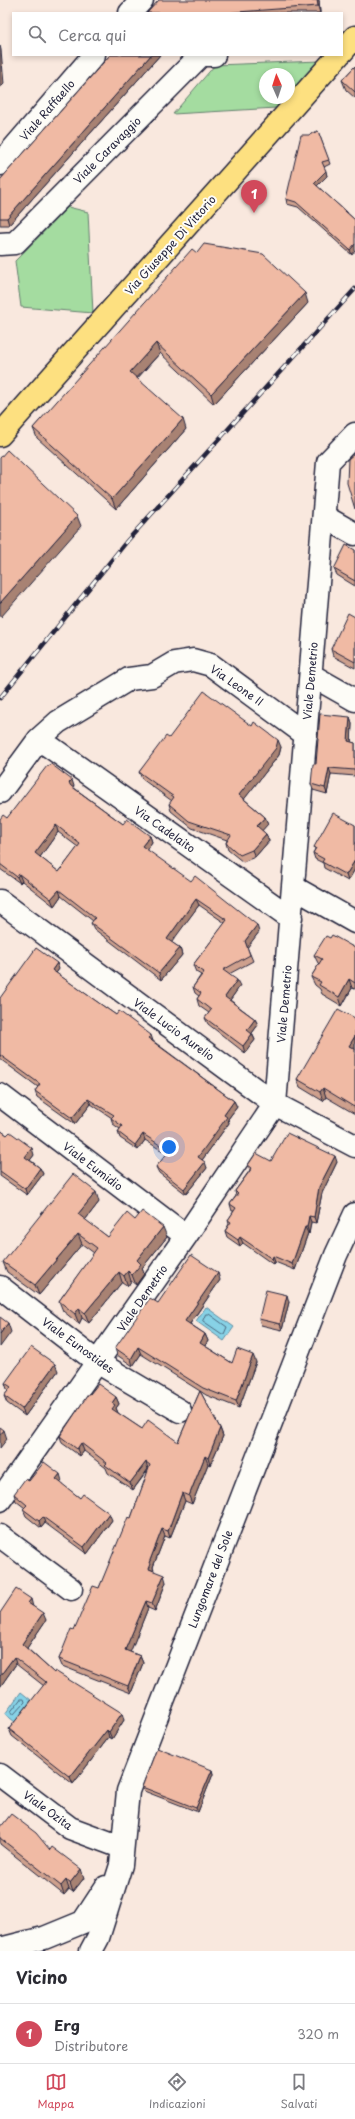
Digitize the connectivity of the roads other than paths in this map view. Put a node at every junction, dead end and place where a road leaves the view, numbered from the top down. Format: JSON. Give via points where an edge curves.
{"nodes":[{"id":1,"x":142,"y":0,"type":"edge"},
{"id":2,"x":131,"y":12,"type":"edge"},
{"id":3,"x":93,"y":56,"type":"edge"},
{"id":4,"x":200,"y":56,"type":"edge"},
{"id":5,"x":338,"y":56,"type":"edge"},
{"id":6,"x":0,"y":164,"type":"edge"},
{"id":7,"x":0,"y":244,"type":"edge"},
{"id":8,"x":355,"y":434,"type":"edge"},
{"id":9,"x":0,"y":435,"type":"edge"},
{"id":10,"x":325,"y":517,"type":"junction"},
{"id":11,"x":355,"y":534,"type":"edge"},
{"id":12,"x":311,"y":675,"type":"junction"},
{"id":13,"x":355,"y":700,"type":"edge"},
{"id":14,"x":306,"y":735,"type":"junction"},
{"id":15,"x":39,"y":739,"type":"junction"},
{"id":16,"x":0,"y":792,"type":"edge"},
{"id":17,"x":293,"y":888,"type":"junction"},
{"id":18,"x":0,"y":901,"type":"edge"},
{"id":19,"x":291,"y":918,"type":"junction"},
{"id":20,"x":355,"y":922,"type":"edge"},
{"id":21,"x":0,"y":1095,"type":"edge"},
{"id":22,"x":275,"y":1104,"type":"junction"},
{"id":23,"x":355,"y":1146,"type":"edge"},
{"id":24,"x":355,"y":1214,"type":"edge"},
{"id":25,"x":186,"y":1236,"type":"junction"},
{"id":26,"x":0,"y":1287,"type":"edge"},
{"id":27,"x":97,"y":1362,"type":"junction"},
{"id":28,"x":180,"y":1411,"type":"dead end"},
{"id":29,"x":0,"y":1500,"type":"edge"},
{"id":30,"x":0,"y":1536,"type":"edge"},
{"id":31,"x":71,"y":1589,"type":"dead end"},
{"id":32,"x":0,"y":1775,"type":"edge"},
{"id":33,"x":121,"y":1856,"type":"junction"},
{"id":34,"x":0,"y":1949,"type":"edge"},
{"id":35,"x":91,"y":1951,"type":"edge"}],
"edges":[{"from":1,"to":2,"type":"street"},
{"from":3,"to":6,"type":"street","name":"Viale Raffaello"},
{"from":4,"to":7,"type":"street","name":"Viale Caravaggio","via":[[15,243]]},
{"from":5,"to":9,"type":"main road","name":"Via Giuseppe Di Vittorio"},
{"from":8,"to":10,"type":"street","name":"Viale Demetrio","via":[[328,462]]},
{"from":10,"to":11,"type":"street"},
{"from":10,"to":12,"type":"street","name":"Viale Demetrio"},
{"from":12,"to":13,"type":"street"},
{"from":12,"to":14,"type":"street","name":"Viale Demetrio"},
{"from":14,"to":15,"type":"street","name":"Via Leone II","via":[[211,665],[193,660],[174,663],[152,676],[129,679],[58,722]]},
{"from":14,"to":17,"type":"street","name":"Viale Demetrio"},
{"from":15,"to":16,"type":"street","name":"Via Leone II"},
{"from":15,"to":19,"type":"street","name":"Via Cadelaito"},
{"from":17,"to":19,"type":"street","name":"Viale Demetrio"},
{"from":17,"to":20,"type":"street"},
{"from":18,"to":22,"type":"street","name":"Viale Lucio Aurelio"},
{"from":19,"to":22,"type":"street","name":"Viale Demetrio"},
{"from":21,"to":25,"type":"street","name":"Viale Eumidio"},
{"from":22,"to":23,"type":"street","name":"Viale Lucio Aurelio"},
{"from":22,"to":25,"type":"street","name":"Viale Demetrio"},
{"from":24,"to":33,"type":"street","name":"Lungomare del Sole","via":[[336,1255],[128,1791]]},
{"from":25,"to":27,"type":"street","name":"Viale Demetrio"},
{"from":26,"to":27,"type":"street","name":"Viale Eunostides"},
{"from":27,"to":28,"type":"street","name":"Viale Eunostides"},
{"from":27,"to":29,"type":"street","name":"Viale Demetrio"},
{"from":30,"to":31,"type":"street"},
{"from":32,"to":33,"type":"street","name":"Viale Ozita","via":[[70,1828]]},
{"from":33,"to":34,"type":"street","via":[[83,1922],[44,1938]]},
{"from":33,"to":35,"type":"street","name":"Lungomare del Sole","via":[[98,1938]]}]}
